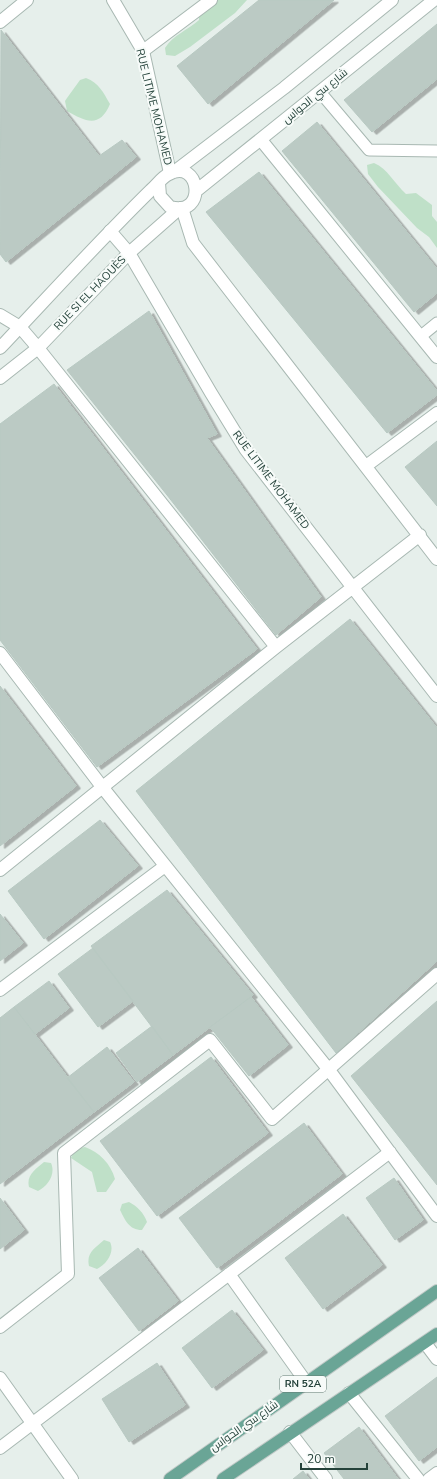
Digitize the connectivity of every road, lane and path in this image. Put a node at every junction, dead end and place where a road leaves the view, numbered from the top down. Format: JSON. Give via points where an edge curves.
{"nodes":[{"id":1,"x":27,"y":0,"type":"edge"},
{"id":2,"x":113,"y":0,"type":"edge"},
{"id":3,"x":211,"y":0,"type":"edge"},
{"id":4,"x":392,"y":0,"type":"edge"},
{"id":5,"x":434,"y":0,"type":"edge"},
{"id":6,"x":0,"y":22,"type":"edge"},
{"id":7,"x":143,"y":51,"type":"junction"},
{"id":8,"x":320,"y":92,"type":"junction"},
{"id":9,"x":261,"y":140,"type":"junction"},
{"id":10,"x":437,"y":151,"type":"edge"},
{"id":11,"x":172,"y":172,"type":"junction"},
{"id":12,"x":159,"y":183,"type":"junction"},
{"id":13,"x":196,"y":191,"type":"junction"},
{"id":14,"x":181,"y":208,"type":"junction"},
{"id":15,"x":110,"y":231,"type":"junction"},
{"id":16,"x":129,"y":252,"type":"junction"},
{"id":17,"x":0,"y":315,"type":"edge"},
{"id":18,"x":437,"y":323,"type":"edge"},
{"id":19,"x":20,"y":327,"type":"junction"},
{"id":20,"x":421,"y":336,"type":"junction"},
{"id":21,"x":0,"y":348,"type":"edge"},
{"id":22,"x":38,"y":348,"type":"junction"},
{"id":23,"x":437,"y":357,"type":"edge"},
{"id":24,"x":0,"y":378,"type":"edge"},
{"id":25,"x":437,"y":412,"type":"edge"},
{"id":26,"x":366,"y":466,"type":"junction"},
{"id":27,"x":420,"y":535,"type":"junction"},
{"id":28,"x":437,"y":559,"type":"edge"},
{"id":29,"x":352,"y":587,"type":"junction"},
{"id":30,"x":276,"y":647,"type":"junction"},
{"id":31,"x":0,"y":653,"type":"edge"},
{"id":32,"x":437,"y":696,"type":"edge"},
{"id":33,"x":103,"y":788,"type":"junction"},
{"id":34,"x":165,"y":866,"type":"junction"},
{"id":35,"x":0,"y":870,"type":"edge"},
{"id":36,"x":437,"y":974,"type":"edge"},
{"id":37,"x":0,"y":990,"type":"edge"},
{"id":38,"x":329,"y":1070,"type":"junction"},
{"id":39,"x":390,"y":1152,"type":"junction"},
{"id":40,"x":437,"y":1216,"type":"edge"},
{"id":41,"x":229,"y":1274,"type":"junction"},
{"id":42,"x":437,"y":1291,"type":"edge"},
{"id":43,"x":0,"y":1327,"type":"edge"},
{"id":44,"x":437,"y":1334,"type":"edge"},
{"id":45,"x":425,"y":1343,"type":"junction"},
{"id":46,"x":437,"y":1359,"type":"edge"},
{"id":47,"x":0,"y":1378,"type":"edge"},
{"id":48,"x":306,"y":1382,"type":"junction"},
{"id":49,"x":349,"y":1393,"type":"junction"},
{"id":50,"x":33,"y":1423,"type":"junction"},
{"id":51,"x":290,"y":1432,"type":"junction"},
{"id":52,"x":0,"y":1448,"type":"edge"},
{"id":53,"x":437,"y":1473,"type":"edge"},
{"id":54,"x":72,"y":1479,"type":"edge"},
{"id":55,"x":170,"y":1479,"type":"edge"},
{"id":56,"x":223,"y":1479,"type":"edge"},
{"id":57,"x":326,"y":1479,"type":"edge"},
{"id":58,"x":418,"y":1479,"type":"edge"},
{"id":59,"x":429,"y":1479,"type":"edge"}],
"edges":[{"from":1,"to":6,"type":"street"},
{"from":2,"to":7,"type":"street","name":"RUE LITIME MOHAMED"},
{"from":3,"to":7,"type":"street"},
{"from":4,"to":11,"type":"street","via":[[250,114]]},
{"from":5,"to":8,"type":"street","name":"شارع سي الحواس"},
{"from":7,"to":11,"type":"street","name":"RUE LITIME MOHAMED"},
{"from":8,"to":9,"type":"street","name":"شارع سي الحواس"},
{"from":8,"to":10,"type":"lane","via":[[369,150]]},
{"from":9,"to":13,"type":"street","name":"شارع سي الحواس"},
{"from":9,"to":20,"type":"street"},
{"from":11,"to":12,"type":"street"},
{"from":11,"to":13,"type":"street","via":[[185,172],[196,185]]},
{"from":12,"to":14,"type":"street","via":[[160,196],[166,204]]},
{"from":12,"to":15,"type":"street"},
{"from":13,"to":14,"type":"street","via":[[190,204]]},
{"from":14,"to":16,"type":"street","name":"RUE SI EL HAOUÈS"},
{"from":14,"to":26,"type":"street","via":[[193,243]]},
{"from":15,"to":16,"type":"street","name":"RUE LITIME MOHAMED"},
{"from":15,"to":19,"type":"street"},
{"from":16,"to":22,"type":"street","name":"RUE SI EL HAOUÈS"},
{"from":16,"to":29,"type":"street","name":"RUE LITIME MOHAMED","via":[[246,450]]},
{"from":17,"to":19,"type":"street"},
{"from":18,"to":20,"type":"lane"},
{"from":19,"to":21,"type":"street"},
{"from":19,"to":22,"type":"street"},
{"from":20,"to":23,"type":"street"},
{"from":22,"to":24,"type":"street","name":"RUE SI EL HAOUÈS"},
{"from":22,"to":30,"type":"street"},
{"from":25,"to":26,"type":"street"},
{"from":26,"to":27,"type":"street"},
{"from":27,"to":28,"type":"street"},
{"from":27,"to":29,"type":"street"},
{"from":29,"to":30,"type":"street"},
{"from":29,"to":32,"type":"street","name":"RUE LITIME MOHAMED"},
{"from":30,"to":33,"type":"street"},
{"from":31,"to":33,"type":"street"},
{"from":33,"to":34,"type":"street"},
{"from":33,"to":35,"type":"street"},
{"from":34,"to":37,"type":"street"},
{"from":34,"to":38,"type":"street"},
{"from":36,"to":38,"type":"street"},
{"from":38,"to":39,"type":"street"},
{"from":38,"to":43,"type":"street","via":[[272,1119],[210,1040],[64,1153],[68,1274]]},
{"from":39,"to":40,"type":"street"},
{"from":39,"to":41,"type":"street"},
{"from":41,"to":48,"type":"street"},
{"from":41,"to":50,"type":"street"},
{"from":42,"to":48,"type":"main road","name":"شارع سي الحواس","number":"RN 52A"},
{"from":44,"to":45,"type":"main road","number":"RN 52A"},
{"from":45,"to":46,"type":"street"},
{"from":45,"to":49,"type":"main road","number":"RN 52A"},
{"from":47,"to":50,"type":"street"},
{"from":48,"to":55,"type":"main road","name":"شارع سي الحواس","number":"RN 52A"},
{"from":49,"to":51,"type":"main road","number":"RN 52A"},
{"from":49,"to":58,"type":"street"},
{"from":50,"to":52,"type":"street"},
{"from":50,"to":54,"type":"street"},
{"from":51,"to":56,"type":"main road","number":"RN 52A"},
{"from":51,"to":57,"type":"street"},
{"from":53,"to":59,"type":"street"}]}
